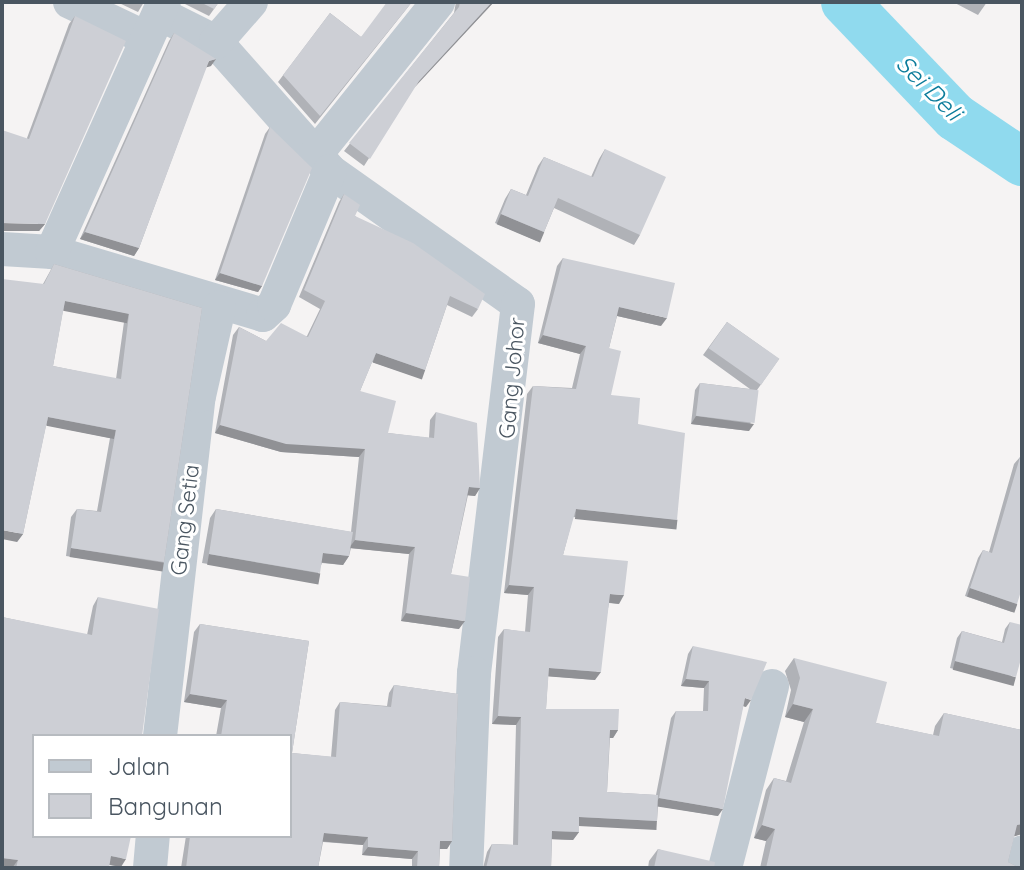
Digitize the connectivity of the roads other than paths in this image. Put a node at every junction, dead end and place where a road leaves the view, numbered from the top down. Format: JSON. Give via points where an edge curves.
{"nodes":[{"id":1,"x":70,"y":2,"type":"edge"},
{"id":2,"x":251,"y":2,"type":"edge"},
{"id":3,"x":438,"y":2,"type":"edge"},
{"id":4,"x":156,"y":18,"type":"edge"},
{"id":5,"x":216,"y":42,"type":"junction"},
{"id":6,"x":323,"y":163,"type":"junction"},
{"id":7,"x":2,"y":249,"type":"edge"},
{"id":8,"x":52,"y":252,"type":"junction"},
{"id":9,"x":219,"y":307,"type":"junction"},
{"id":10,"x":772,"y":686,"type":"dead end"},
{"id":11,"x":160,"y":734,"type":"edge"},
{"id":12,"x":153,"y":838,"type":"edge"},
{"id":13,"x":1022,"y":852,"type":"edge"},
{"id":14,"x":150,"y":868,"type":"edge"},
{"id":15,"x":466,"y":868,"type":"edge"},
{"id":16,"x":725,"y":868,"type":"edge"},
{"id":17,"x":1018,"y":868,"type":"edge"}],
"edges":[{"from":1,"to":4,"type":"street","name":"Gang Johor"},
{"from":2,"to":5,"type":"street"},
{"from":3,"to":6,"type":"street"},
{"from":4,"to":5,"type":"street","name":"Gang Johor"},
{"from":4,"to":8,"type":"street"},
{"from":5,"to":6,"type":"street","name":"Gang Johor"},
{"from":6,"to":9,"type":"street","via":[[274,305],[263,315]]},
{"from":6,"to":15,"type":"street","name":"Gang Johor","via":[[513,296],[520,313],[474,673]]},
{"from":7,"to":8,"type":"street"},
{"from":8,"to":9,"type":"street"},
{"from":9,"to":11,"type":"street","name":"Gang Setia","via":[[199,396]]},
{"from":10,"to":16,"type":"street"},
{"from":12,"to":14,"type":"street"},
{"from":13,"to":17,"type":"street"}]}
